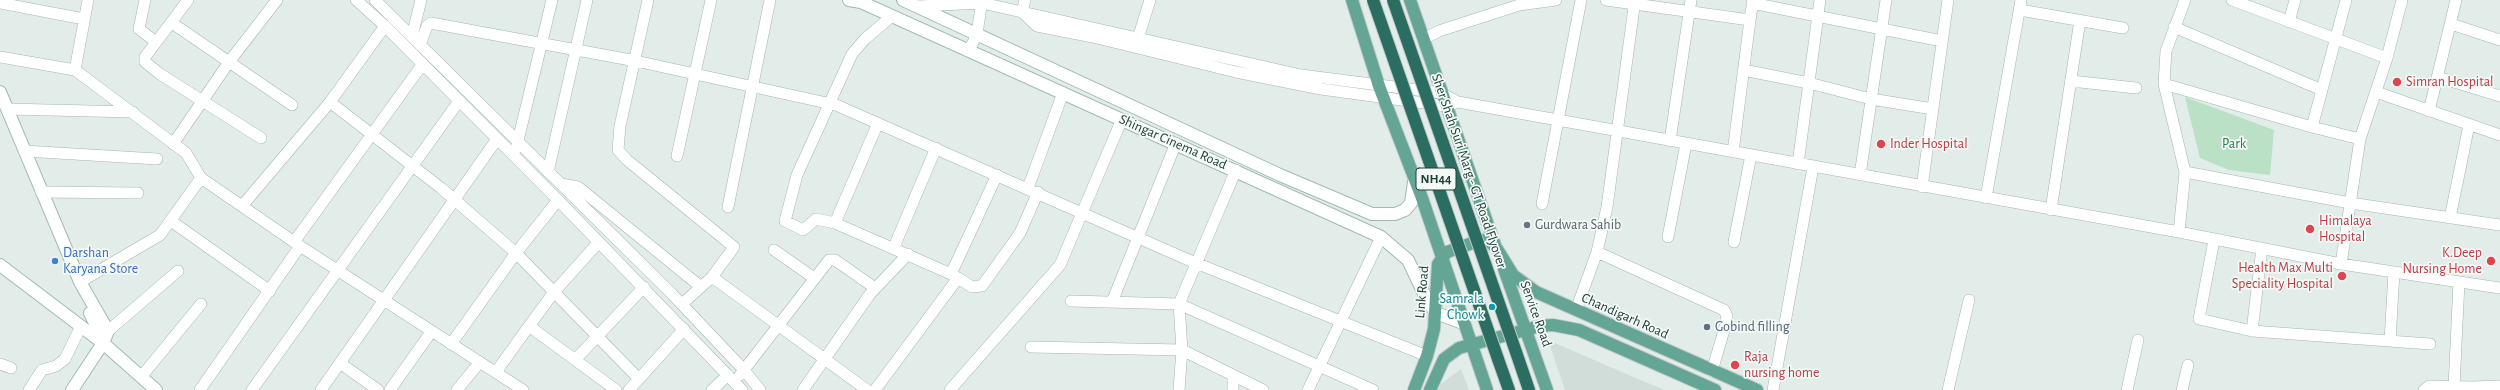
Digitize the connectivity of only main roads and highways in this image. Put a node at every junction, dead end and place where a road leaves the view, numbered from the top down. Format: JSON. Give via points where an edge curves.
{"nodes":[{"id":1,"x":1352,"y":0,"type":"edge"},
{"id":2,"x":1373,"y":0,"type":"edge"},
{"id":3,"x":1392,"y":0,"type":"edge"},
{"id":4,"x":1410,"y":0,"type":"edge"},
{"id":5,"x":1497,"y":249,"type":"junction"},
{"id":6,"x":1442,"y":256,"type":"junction"},
{"id":7,"x":1526,"y":329,"type":"junction"},
{"id":8,"x":1470,"y":344,"type":"junction"},
{"id":9,"x":1414,"y":390,"type":"edge"},
{"id":10,"x":1430,"y":390,"type":"edge"},
{"id":11,"x":1487,"y":390,"type":"edge"},
{"id":12,"x":1509,"y":390,"type":"edge"},
{"id":13,"x":1529,"y":390,"type":"edge"},
{"id":14,"x":1547,"y":390,"type":"edge"},
{"id":15,"x":1715,"y":390,"type":"edge"},
{"id":16,"x":1756,"y":390,"type":"edge"}],
"edges":[{"from":1,"to":6,"type":"main road","via":[[1379,86]]},
{"from":2,"to":12,"type":"highway","number":"NH44","bridge":true},
{"from":3,"to":13,"type":"highway","name":"Sher Shah Suri Marg - GT Road Flyover","number":"NH44","bridge":true},
{"from":4,"to":5,"type":"main road","name":"Service Road","via":[[1441,93],[1452,104]]},
{"from":5,"to":6,"type":"main road","name":"Link Road","via":[[1489,241],[1473,241],[1453,248]]},
{"from":5,"to":7,"type":"main road","name":"Service Road"},
{"from":5,"to":16,"type":"main road","name":"Chandigarh Road","via":[[1513,275],[1523,285]]},
{"from":6,"to":8,"type":"main road"},
{"from":6,"to":9,"type":"main road","name":"Link Road","via":[[1436,272],[1436,312],[1427,356]]},
{"from":7,"to":8,"type":"main road"},
{"from":7,"to":14,"type":"main road","name":"Service Road"},
{"from":7,"to":15,"type":"main road","via":[[1553,325],[1579,330]]},
{"from":8,"to":10,"type":"main road","via":[[1455,350],[1444,359]]},
{"from":8,"to":11,"type":"main road"}]}
